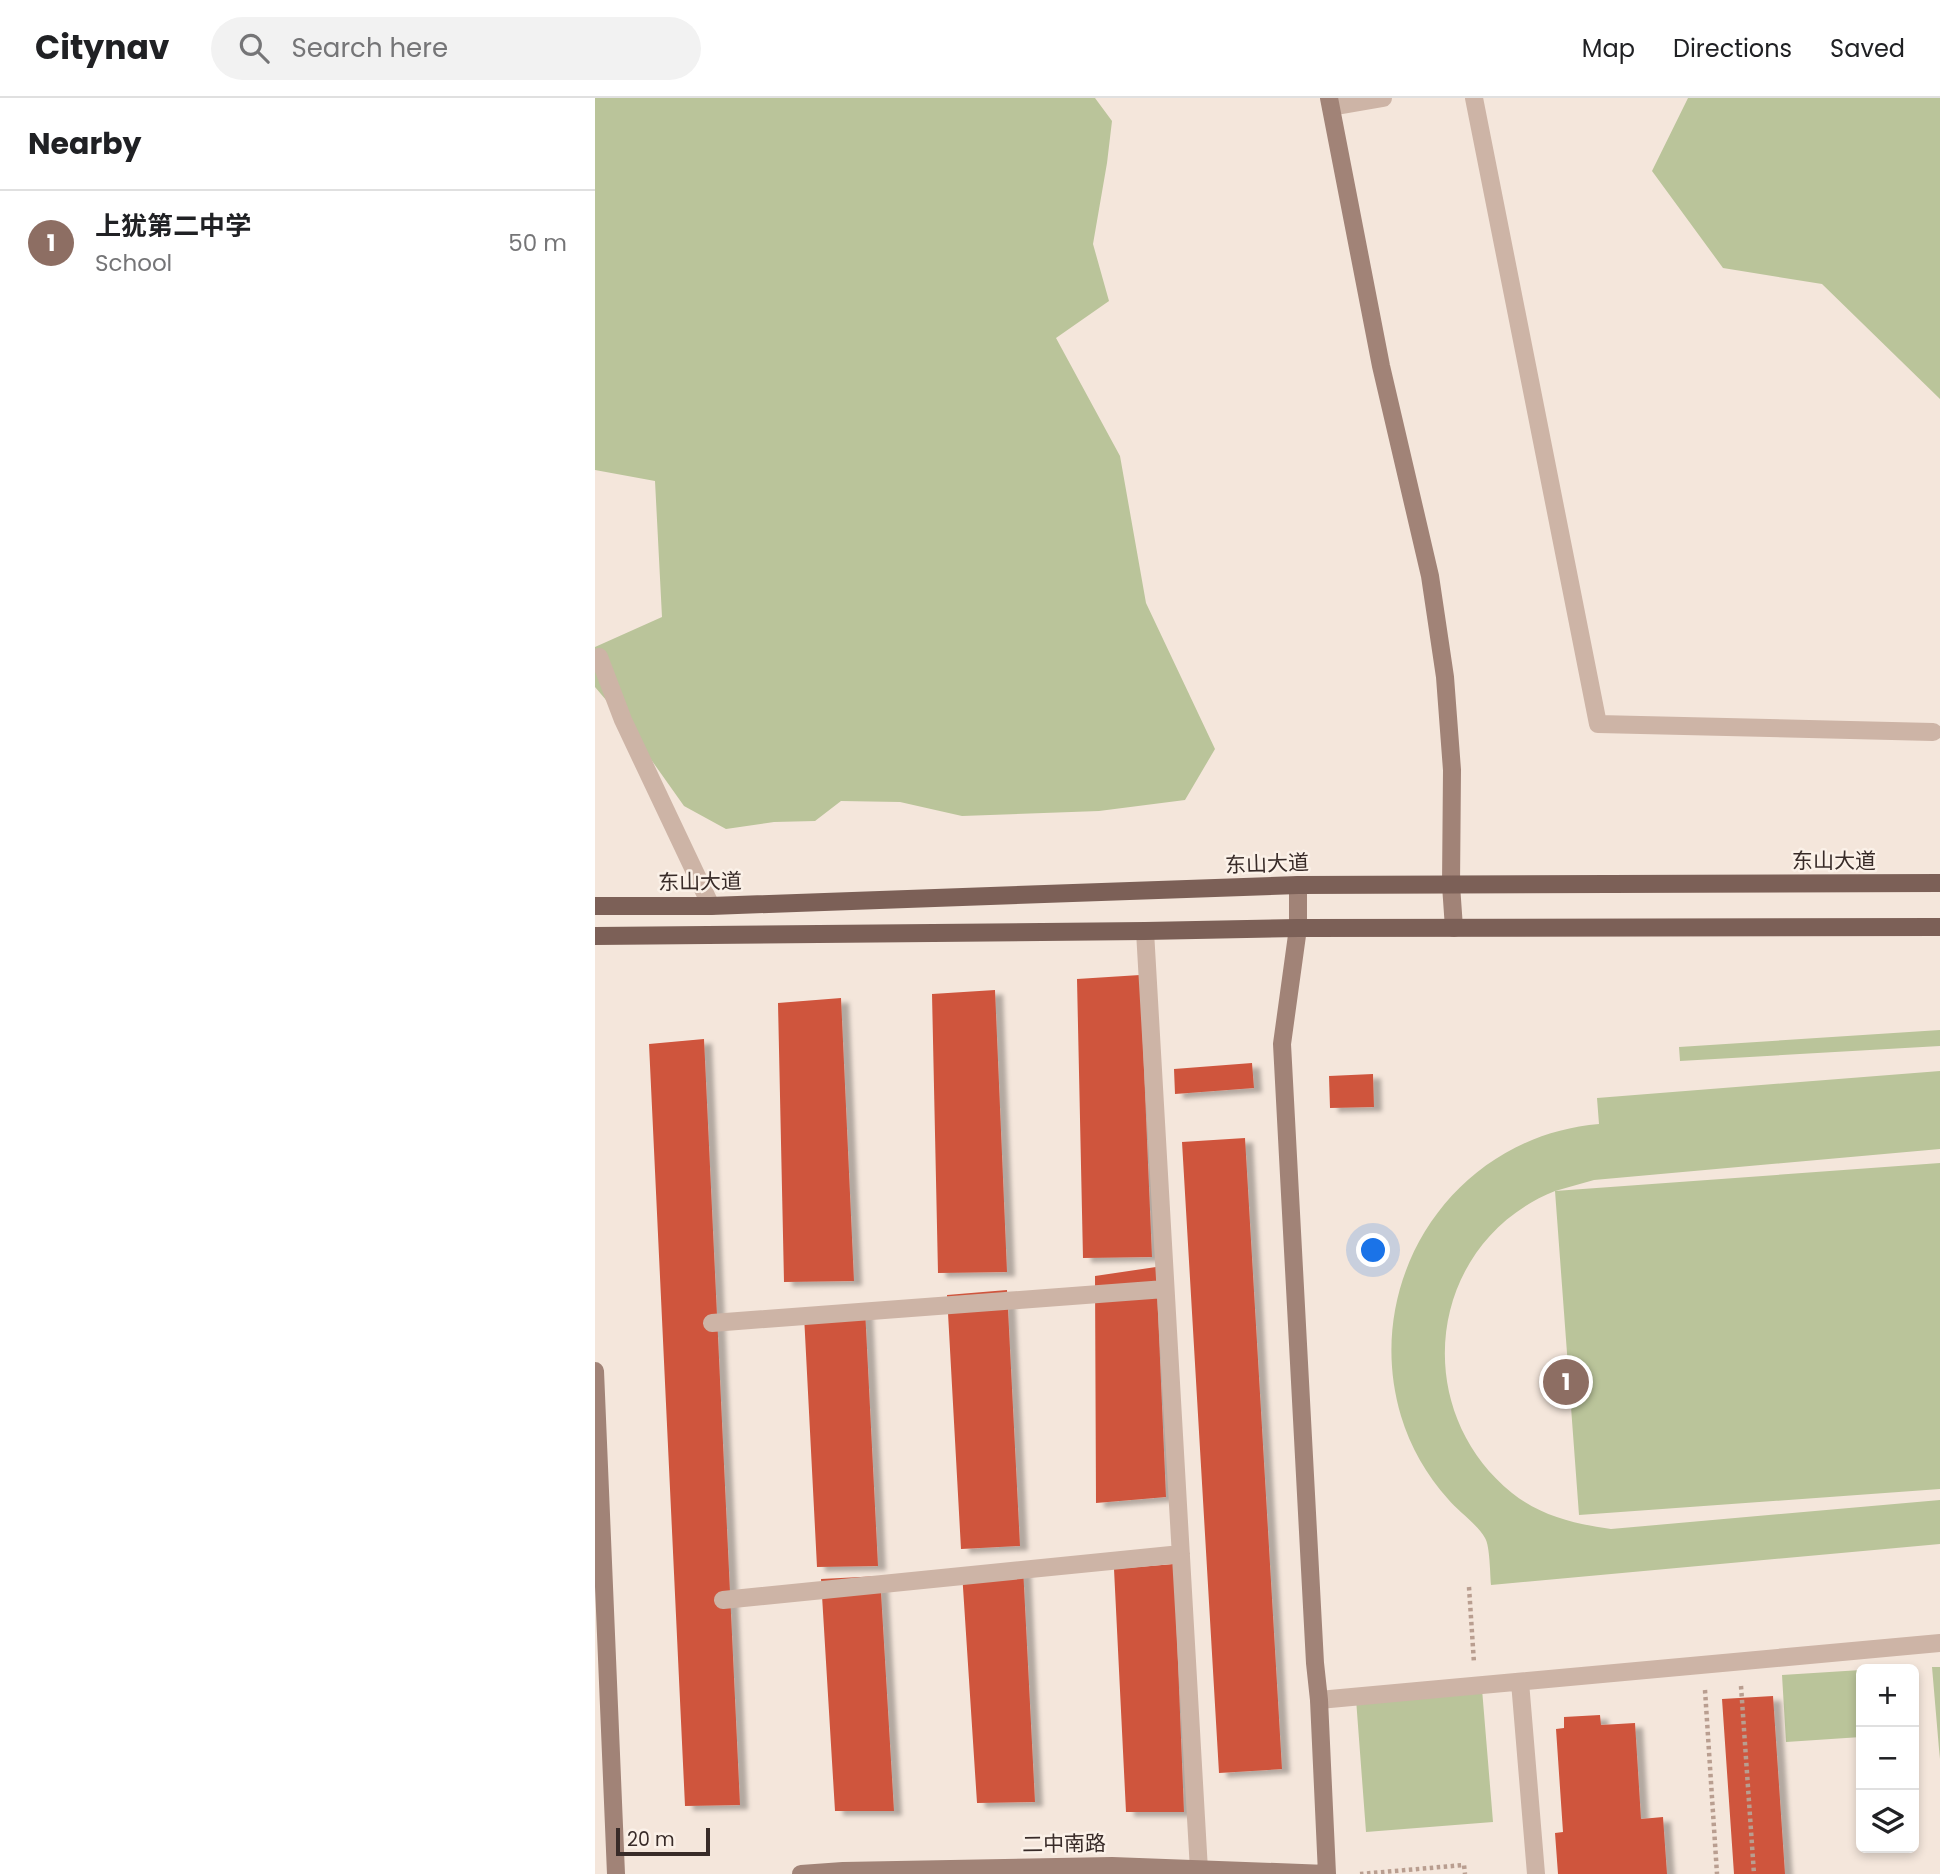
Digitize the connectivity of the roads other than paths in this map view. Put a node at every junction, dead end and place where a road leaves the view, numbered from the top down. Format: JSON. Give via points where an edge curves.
{"nodes":[{"id":1,"x":1383,"y":98,"type":"edge"},
{"id":2,"x":1473,"y":98,"type":"edge"},
{"id":3,"x":1330,"y":103,"type":"edge"},
{"id":4,"x":595,"y":657,"type":"edge"},
{"id":5,"x":1933,"y":732,"type":"dead end"},
{"id":6,"x":1940,"y":883,"type":"edge"},
{"id":7,"x":1298,"y":885,"type":"junction"},
{"id":8,"x":1451,"y":885,"type":"junction"},
{"id":9,"x":595,"y":906,"type":"edge"},
{"id":10,"x":711,"y":906,"type":"junction"},
{"id":11,"x":1940,"y":927,"type":"edge"},
{"id":12,"x":1298,"y":928,"type":"junction"},
{"id":13,"x":1454,"y":928,"type":"junction"},
{"id":14,"x":1145,"y":931,"type":"junction"},
{"id":15,"x":595,"y":936,"type":"edge"},
{"id":16,"x":1165,"y":1289,"type":"junction"},
{"id":17,"x":712,"y":1323,"type":"dead end"},
{"id":18,"x":595,"y":1371,"type":"edge"},
{"id":19,"x":1181,"y":1553,"type":"junction"},
{"id":20,"x":723,"y":1600,"type":"dead end"},
{"id":21,"x":1940,"y":1643,"type":"edge"},
{"id":22,"x":1520,"y":1682,"type":"junction"},
{"id":23,"x":1319,"y":1700,"type":"junction"},
{"id":24,"x":1199,"y":1870,"type":"junction"},
{"id":25,"x":616,"y":1874,"type":"edge"},
{"id":26,"x":801,"y":1874,"type":"edge"},
{"id":27,"x":1327,"y":1874,"type":"edge"},
{"id":28,"x":1536,"y":1874,"type":"edge"}],
"edges":[{"from":1,"to":3,"type":"street"},
{"from":2,"to":5,"type":"street","via":[[1598,724]]},
{"from":3,"to":8,"type":"street","via":[[1381,366],[1431,582],[1451,757]]},
{"from":4,"to":10,"type":"street","via":[[599,657],[623,720]]},
{"from":6,"to":8,"type":"main road","name":"东山大道"},
{"from":7,"to":8,"type":"main road","name":"东山大道"},
{"from":7,"to":10,"type":"main road","name":"东山大道"},
{"from":7,"to":12,"type":"street"},
{"from":8,"to":13,"type":"street"},
{"from":9,"to":10,"type":"main road","name":"东山大道"},
{"from":11,"to":13,"type":"main road"},
{"from":12,"to":13,"type":"main road"},
{"from":12,"to":14,"type":"main road"},
{"from":12,"to":23,"type":"street","via":[[1282,1044]]},
{"from":14,"to":15,"type":"main road"},
{"from":14,"to":16,"type":"street"},
{"from":16,"to":17,"type":"street"},
{"from":16,"to":19,"type":"street"},
{"from":18,"to":25,"type":"street"},
{"from":19,"to":20,"type":"street"},
{"from":19,"to":24,"type":"street"},
{"from":21,"to":22,"type":"street"},
{"from":22,"to":23,"type":"street"},
{"from":22,"to":28,"type":"street"},
{"from":23,"to":27,"type":"street"},
{"from":24,"to":26,"type":"street","name":"二中南路","via":[[1112,1866]]},
{"from":24,"to":27,"type":"street","name":"二中南路"}]}
